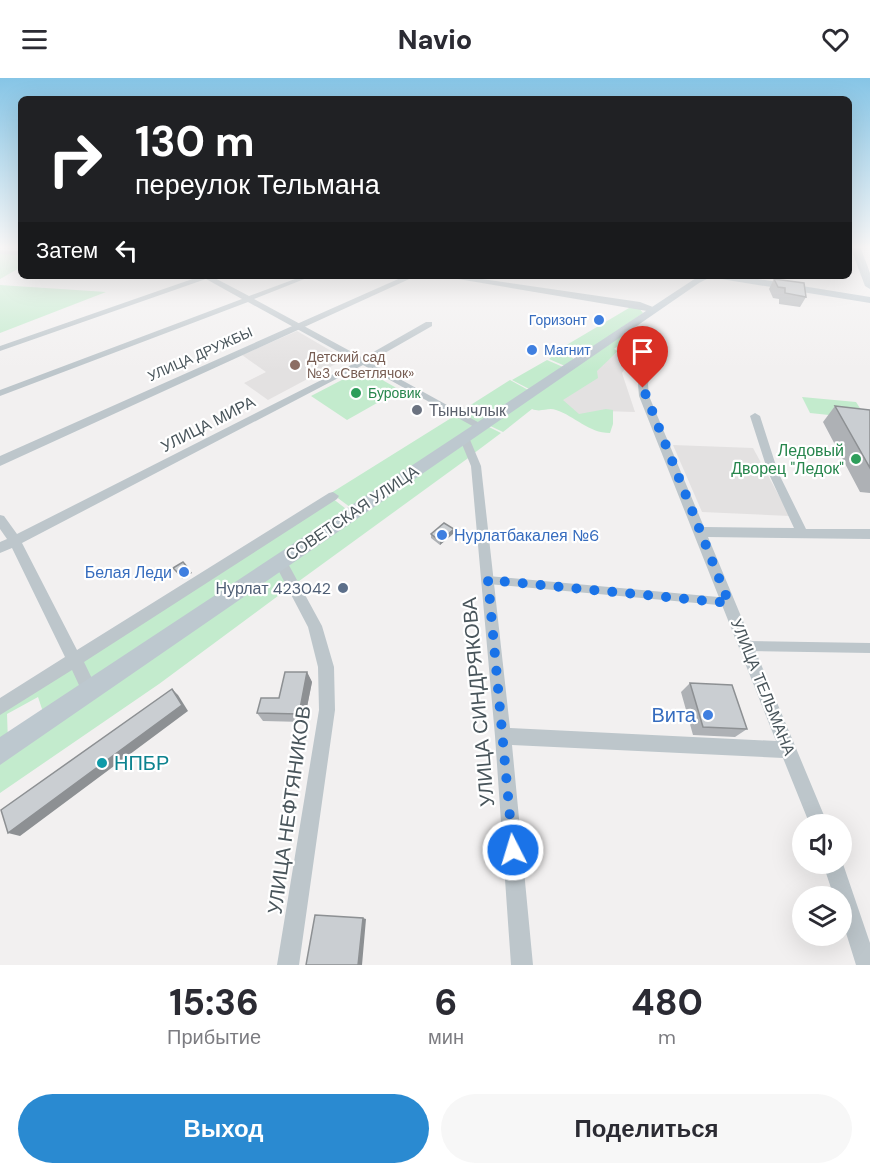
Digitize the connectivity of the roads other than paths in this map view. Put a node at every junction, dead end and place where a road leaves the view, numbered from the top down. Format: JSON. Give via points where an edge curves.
{"nodes":[{"id":1,"x":175,"y":287,"type":"edge"},
{"id":2,"x":227,"y":287,"type":"edge"},
{"id":3,"x":279,"y":287,"type":"edge"},
{"id":4,"x":386,"y":287,"type":"edge"},
{"id":5,"x":525,"y":287,"type":"edge"},
{"id":6,"x":684,"y":287,"type":"edge"},
{"id":7,"x":792,"y":287,"type":"edge"},
{"id":8,"x":248,"y":299,"type":"junction"},
{"id":9,"x":870,"y":300,"type":"edge"},
{"id":10,"x":652,"y":309,"type":"junction"},
{"id":11,"x":429,"y":324,"type":"dead end"},
{"id":12,"x":298,"y":326,"type":"junction"},
{"id":13,"x":624,"y":329,"type":"junction"},
{"id":14,"x":0,"y":349,"type":"edge"},
{"id":15,"x":363,"y":362,"type":"junction"},
{"id":16,"x":0,"y":393,"type":"edge"},
{"id":17,"x":755,"y":416,"type":"dead end"},
{"id":18,"x":480,"y":426,"type":"junction"},
{"id":19,"x":464,"y":437,"type":"junction"},
{"id":20,"x":0,"y":461,"type":"edge"},
{"id":21,"x":333,"y":496,"type":"dead end"},
{"id":22,"x":0,"y":519,"type":"edge"},
{"id":23,"x":700,"y":531,"type":"junction"},
{"id":24,"x":802,"y":533,"type":"junction"},
{"id":25,"x":870,"y":534,"type":"edge"},
{"id":26,"x":14,"y":540,"type":"junction"},
{"id":27,"x":0,"y":548,"type":"edge"},
{"id":28,"x":280,"y":562,"type":"junction"},
{"id":29,"x":488,"y":580,"type":"junction"},
{"id":30,"x":729,"y":603,"type":"junction"},
{"id":31,"x":747,"y":645,"type":"junction"},
{"id":32,"x":870,"y":648,"type":"edge"},
{"id":33,"x":74,"y":660,"type":"junction"},
{"id":34,"x":90,"y":691,"type":"junction"},
{"id":35,"x":0,"y":707,"type":"edge"},
{"id":36,"x":503,"y":735,"type":"junction"},
{"id":37,"x":789,"y":750,"type":"junction"},
{"id":38,"x":0,"y":752,"type":"edge"},
{"id":39,"x":815,"y":814,"type":"edge"},
{"id":40,"x":836,"y":874,"type":"edge"},
{"id":41,"x":288,"y":965,"type":"edge"},
{"id":42,"x":522,"y":965,"type":"edge"},
{"id":43,"x":867,"y":965,"type":"edge"}],
"edges":[{"from":1,"to":14,"type":"street"},
{"from":2,"to":8,"type":"street"},
{"from":3,"to":8,"type":"street"},
{"from":4,"to":12,"type":"street","name":"УЛИЦА ДРУЖБЫ"},
{"from":5,"to":10,"type":"street"},
{"from":6,"to":10,"type":"main road","name":"СОВЕТСКАЯ УЛИЦА"},
{"from":7,"to":9,"type":"main road"},
{"from":8,"to":12,"type":"street"},
{"from":8,"to":16,"type":"street"},
{"from":10,"to":13,"type":"main road","name":"СОВЕТСКАЯ УЛИЦА"},
{"from":11,"to":15,"type":"street","name":"УЛИЦА МИРА"},
{"from":12,"to":15,"type":"street"},
{"from":12,"to":20,"type":"street","name":"УЛИЦА ДРУЖБЫ"},
{"from":13,"to":18,"type":"main road","name":"СОВЕТСКАЯ УЛИЦА"},
{"from":13,"to":23,"type":"street","name":"УЛИЦА ТЕЛЬМАНА","via":[[653,344],[643,393]]},
{"from":15,"to":18,"type":"street"},
{"from":15,"to":26,"type":"street","name":"УЛИЦА МИРА"},
{"from":17,"to":24,"type":"street","via":[[773,472]]},
{"from":18,"to":19,"type":"main road","name":"СОВЕТСКАЯ УЛИЦА"},
{"from":19,"to":28,"type":"main road","name":"СОВЕТСКАЯ УЛИЦА"},
{"from":19,"to":29,"type":"street","name":"УЛИЦА СИНДРЯКОВА","via":[[476,466]]},
{"from":21,"to":33,"type":"street"},
{"from":22,"to":26,"type":"street"},
{"from":23,"to":24,"type":"street"},
{"from":23,"to":30,"type":"street","name":"УЛИЦА ТЕЛЬМАНА"},
{"from":24,"to":25,"type":"street"},
{"from":26,"to":27,"type":"street","name":"УЛИЦА МИРА"},
{"from":26,"to":33,"type":"street"},
{"from":28,"to":34,"type":"main road","name":"СОВЕТСКАЯ УЛИЦА"},
{"from":28,"to":41,"type":"street","name":"УЛИЦА НЕФТЯНИКОВ","via":[[315,627],[326,667],[327,710]]},
{"from":29,"to":30,"type":"street"},
{"from":29,"to":36,"type":"street","name":"УЛИЦА СИНДРЯКОВА"},
{"from":30,"to":31,"type":"street","name":"УЛИЦА ТЕЛЬМАНА"},
{"from":31,"to":32,"type":"street"},
{"from":31,"to":37,"type":"street","name":"УЛИЦА ТЕЛЬМАНА"},
{"from":33,"to":34,"type":"street"},
{"from":33,"to":35,"type":"street"},
{"from":34,"to":38,"type":"main road","name":"СОВЕТСКАЯ УЛИЦА"},
{"from":36,"to":37,"type":"street"},
{"from":36,"to":42,"type":"street","name":"УЛИЦА СИНДРЯКОВА"},
{"from":37,"to":39,"type":"street","name":"УЛИЦА ТЕЛЬМАНА"},
{"from":40,"to":43,"type":"street"}]}
